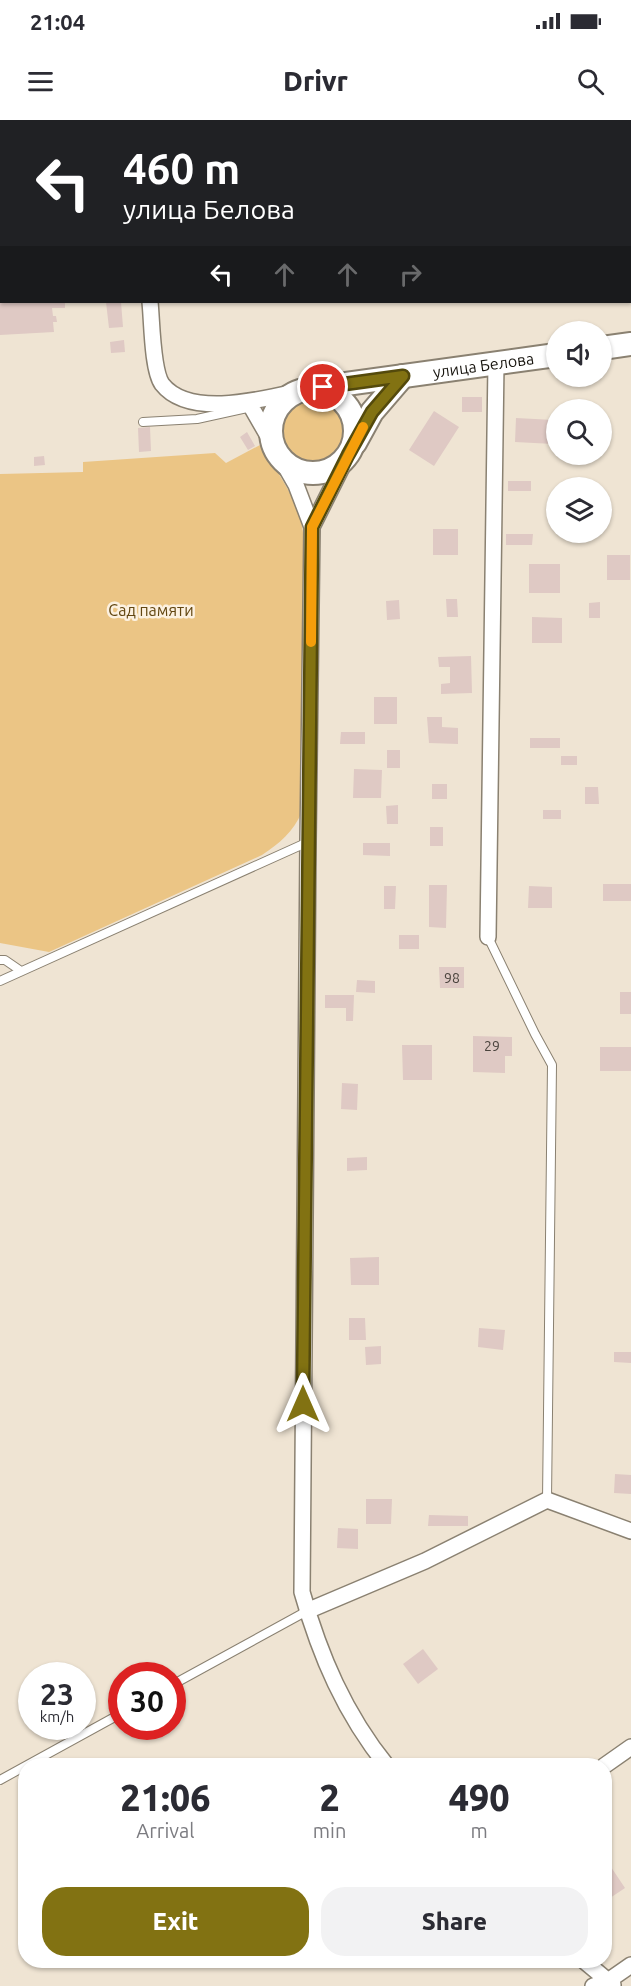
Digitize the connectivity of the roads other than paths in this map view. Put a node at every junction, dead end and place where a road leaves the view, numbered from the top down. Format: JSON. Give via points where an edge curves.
{"nodes":[{"id":1,"x":150,"y":303,"type":"edge"},
{"id":2,"x":631,"y":344,"type":"edge"},
{"id":3,"x":612,"y":347,"type":"edge"},
{"id":4,"x":546,"y":356,"type":"edge"},
{"id":5,"x":496,"y":363,"type":"junction"},
{"id":6,"x":403,"y":376,"type":"junction"},
{"id":7,"x":304,"y":390,"type":"junction"},
{"id":8,"x":250,"y":405,"type":"junction"},
{"id":9,"x":143,"y":422,"type":"dead end"},
{"id":10,"x":279,"y":455,"type":"junction"},
{"id":11,"x":348,"y":455,"type":"junction"},
{"id":12,"x":312,"y":527,"type":"junction"},
{"id":13,"x":308,"y":842,"type":"junction"},
{"id":14,"x":488,"y":937,"type":"joint"},
{"id":15,"x":0,"y":960,"type":"edge"},
{"id":16,"x":21,"y":971,"type":"junction"},
{"id":17,"x":0,"y":981,"type":"edge"},
{"id":18,"x":547,"y":1500,"type":"junction"},
{"id":19,"x":631,"y":1531,"type":"edge"},
{"id":20,"x":307,"y":1611,"type":"junction"},
{"id":21,"x":186,"y":1676,"type":"edge"},
{"id":22,"x":108,"y":1721,"type":"edge"},
{"id":23,"x":631,"y":1747,"type":"edge"},
{"id":24,"x":39,"y":1758,"type":"edge"},
{"id":25,"x":381,"y":1758,"type":"edge"},
{"id":26,"x":612,"y":1760,"type":"edge"},
{"id":27,"x":18,"y":1769,"type":"edge"},
{"id":28,"x":0,"y":1779,"type":"edge"},
{"id":29,"x":631,"y":1965,"type":"edge"},
{"id":30,"x":592,"y":1968,"type":"edge"},
{"id":31,"x":611,"y":1984,"type":"edge"},
{"id":32,"x":593,"y":1986,"type":"edge"}],
"edges":[{"from":1,"to":8,"type":"street","via":[[156,369],[162,384],[178,396],[200,403]]},
{"from":2,"to":3,"type":"main road"},
{"from":4,"to":5,"type":"main road","name":"улица Белова"},
{"from":5,"to":6,"type":"main road","name":"улица Белова"},
{"from":5,"to":14,"type":"street"},
{"from":6,"to":7,"type":"main road","name":"улица Белова"},
{"from":6,"to":11,"type":"main road","via":[[372,412]]},
{"from":7,"to":8,"type":"street"},
{"from":7,"to":10,"type":"main road","via":[[285,399],[274,416],[271,436]]},
{"from":7,"to":11,"type":"main road","via":[[324,390],[348,407],[355,426]]},
{"from":8,"to":9,"type":"lane","via":[[197,419]]},
{"from":8,"to":10,"type":"street"},
{"from":10,"to":11,"type":"main road","via":[[294,468],[314,473],[333,468]]},
{"from":10,"to":12,"type":"street"},
{"from":11,"to":12,"type":"street"},
{"from":12,"to":13,"type":"street"},
{"from":13,"to":16,"type":"lane"},
{"from":13,"to":20,"type":"street","via":[[302,1592]]},
{"from":14,"to":18,"type":"lane","via":[[552,1065]]},
{"from":15,"to":16,"type":"lane"},
{"from":16,"to":17,"type":"lane"},
{"from":18,"to":19,"type":"street"},
{"from":18,"to":20,"type":"street","via":[[425,1561]]},
{"from":20,"to":21,"type":"lane"},
{"from":20,"to":25,"type":"street","via":[[348,1711]]},
{"from":22,"to":24,"type":"lane"},
{"from":23,"to":26,"type":"street"},
{"from":27,"to":28,"type":"lane"},
{"from":29,"to":31,"type":"street"},
{"from":30,"to":31,"type":"street"},
{"from":31,"to":32,"type":"street"}]}
